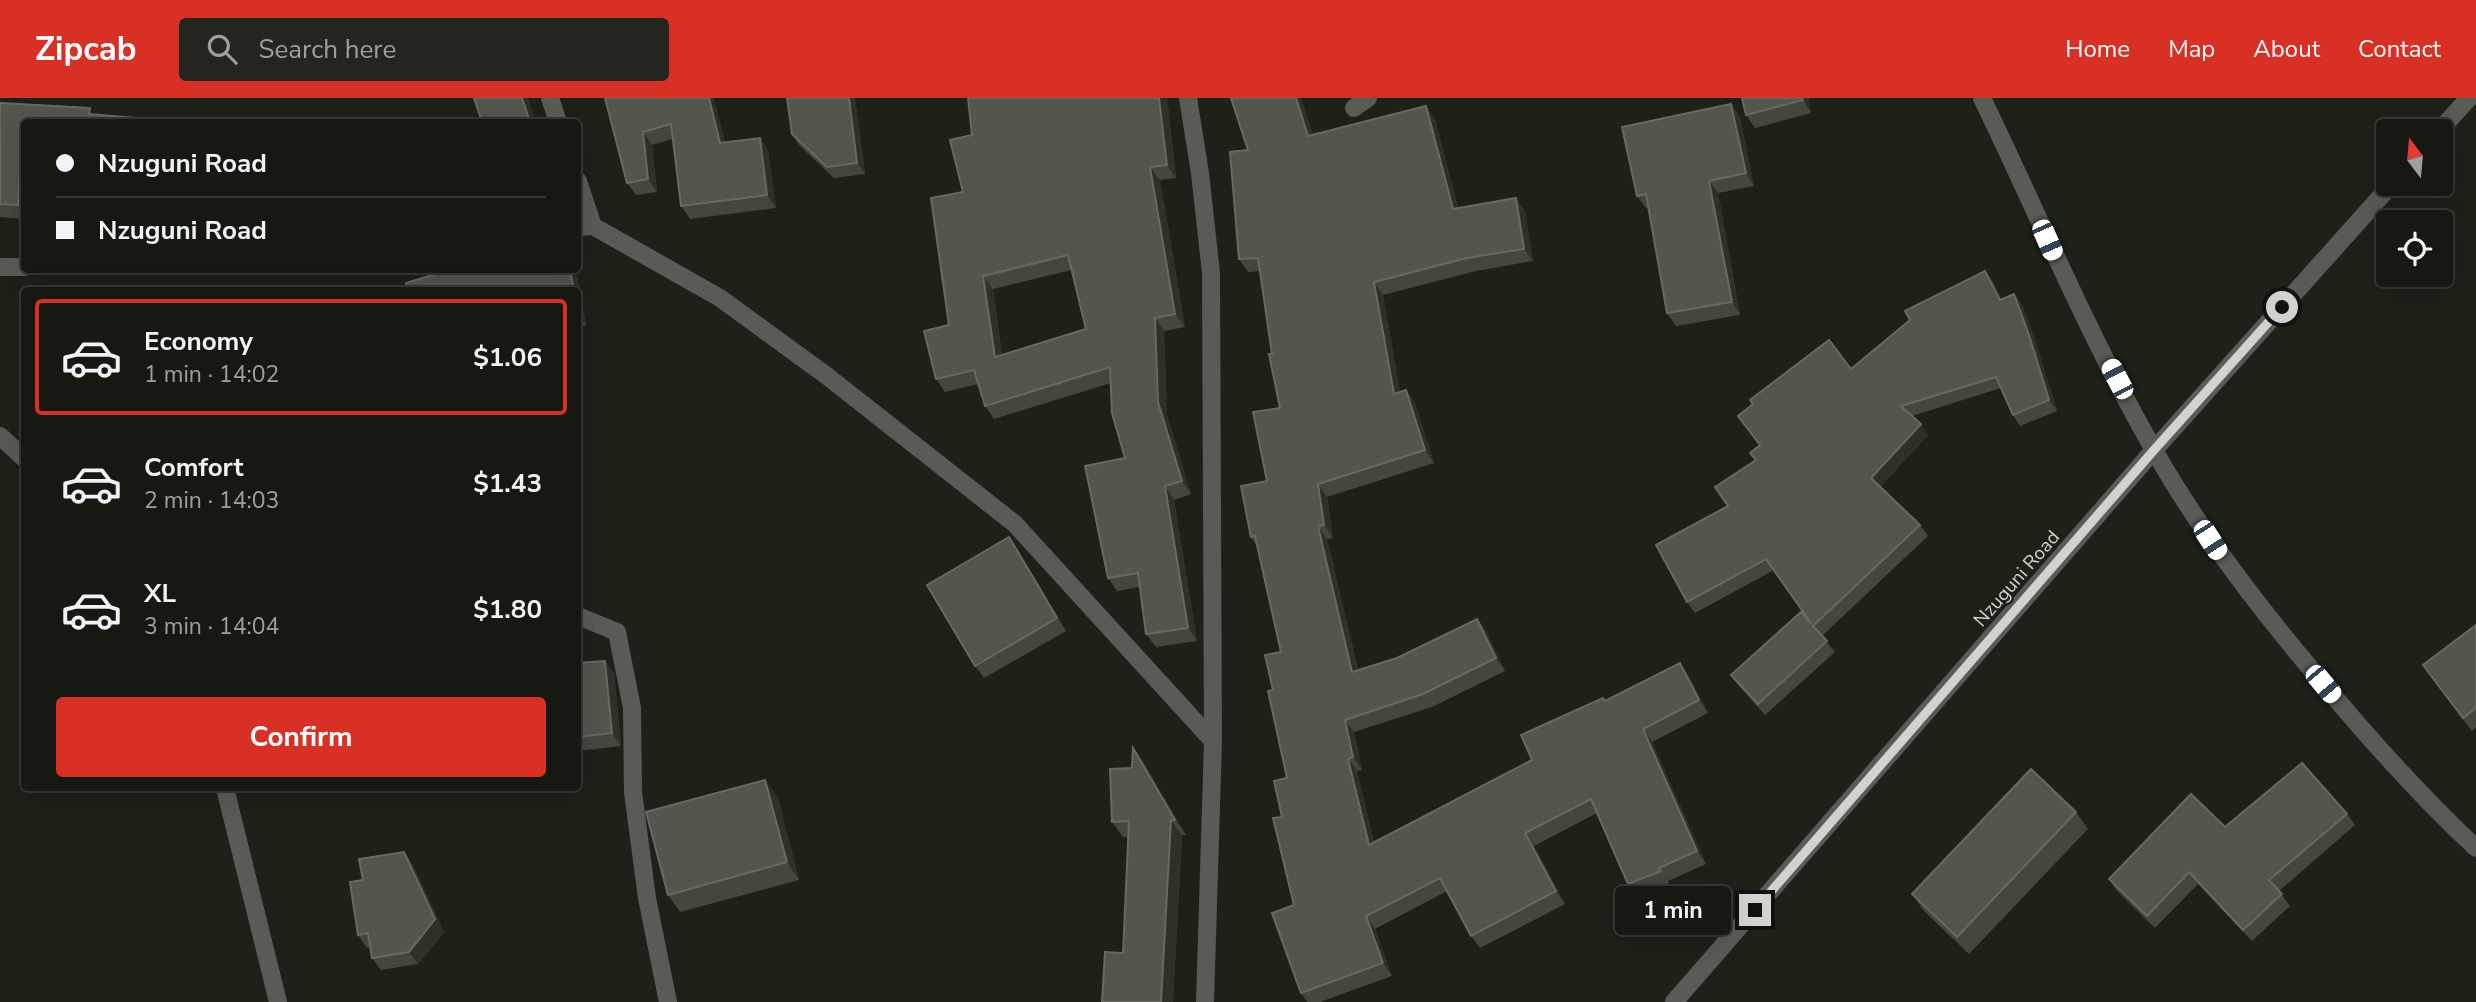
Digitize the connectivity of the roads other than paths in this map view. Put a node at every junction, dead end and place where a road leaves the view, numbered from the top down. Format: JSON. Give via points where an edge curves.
{"nodes":[{"id":1,"x":550,"y":98,"type":"edge"},
{"id":2,"x":1188,"y":98,"type":"edge"},
{"id":3,"x":1982,"y":98,"type":"edge"},
{"id":4,"x":2463,"y":99,"type":"edge"},
{"id":5,"x":557,"y":119,"type":"edge"},
{"id":6,"x":2448,"y":119,"type":"edge"},
{"id":7,"x":2381,"y":196,"type":"edge"},
{"id":8,"x":581,"y":201,"type":"edge"},
{"id":9,"x":585,"y":227,"type":"edge"},
{"id":10,"x":0,"y":267,"type":"edge"},
{"id":11,"x":21,"y":267,"type":"edge"},
{"id":12,"x":0,"y":436,"type":"edge"},
{"id":13,"x":2154,"y":450,"type":"junction"},
{"id":14,"x":21,"y":455,"type":"edge"},
{"id":15,"x":581,"y":617,"type":"edge"},
{"id":16,"x":1213,"y":741,"type":"junction"},
{"id":17,"x":226,"y":791,"type":"edge"},
{"id":18,"x":2476,"y":848,"type":"edge"},
{"id":19,"x":278,"y":1002,"type":"edge"},
{"id":20,"x":668,"y":1002,"type":"edge"},
{"id":21,"x":1205,"y":1002,"type":"edge"},
{"id":22,"x":1674,"y":1002,"type":"edge"}],
"edges":[{"from":1,"to":5,"type":"street"},
{"from":2,"to":16,"type":"street","via":[[1211,273]]},
{"from":3,"to":13,"type":"street","via":[[2067,284]]},
{"from":4,"to":6,"type":"street"},
{"from":7,"to":13,"type":"street","name":"Nzuguni Road"},
{"from":8,"to":9,"type":"street"},
{"from":9,"to":16,"type":"street","via":[[720,298],[1015,524]]},
{"from":10,"to":11,"type":"street"},
{"from":12,"to":14,"type":"street"},
{"from":13,"to":18,"type":"street","via":[[2222,558],[2288,643],[2374,746]]},
{"from":13,"to":22,"type":"street","name":"Nzuguni Road"},
{"from":15,"to":20,"type":"street","via":[[617,632],[632,708],[634,792],[647,898]]},
{"from":16,"to":21,"type":"street"},
{"from":17,"to":19,"type":"street"}]}
